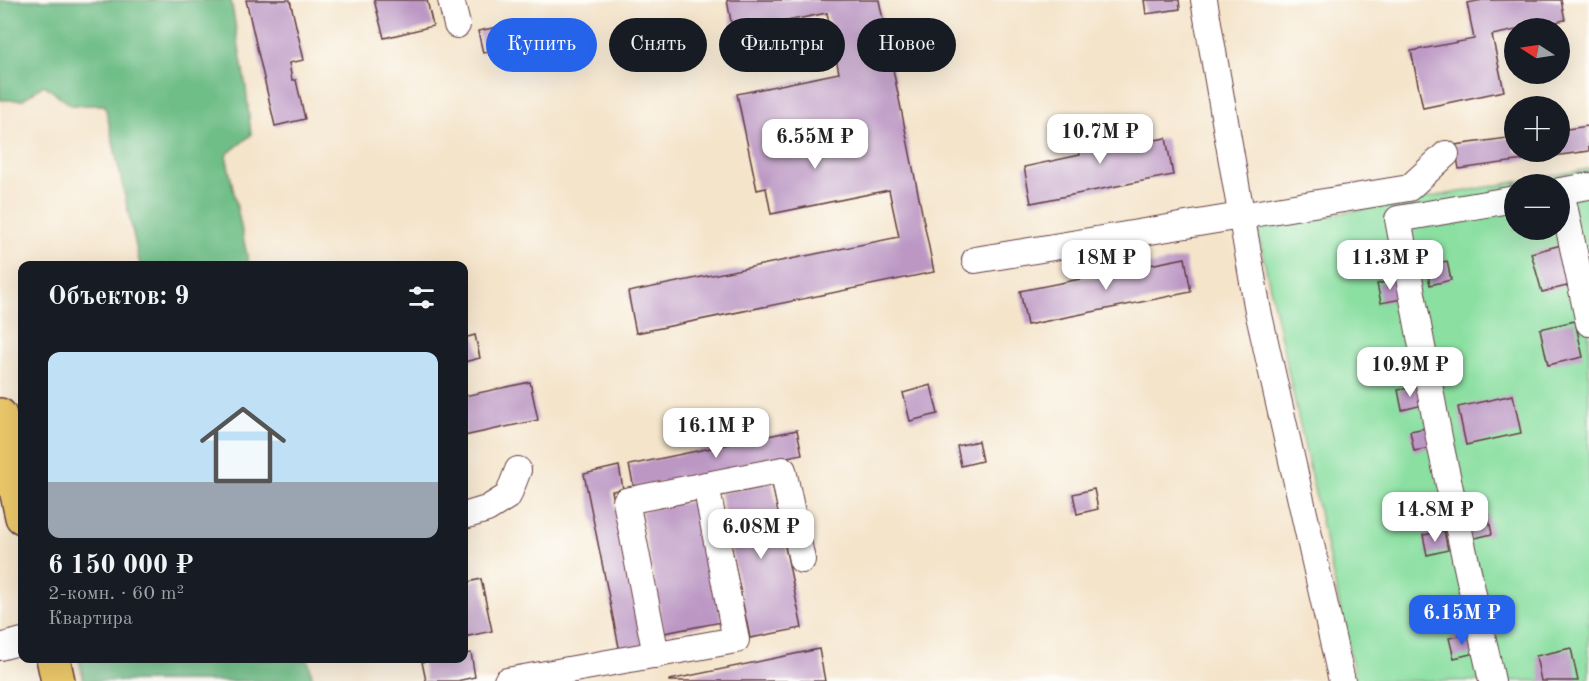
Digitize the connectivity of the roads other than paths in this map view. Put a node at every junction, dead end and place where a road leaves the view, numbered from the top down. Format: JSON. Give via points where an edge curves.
{"nodes":[{"id":1,"x":451,"y":0,"type":"edge"},
{"id":2,"x":1204,"y":0,"type":"edge"},
{"id":3,"x":457,"y":25,"type":"dead end"},
{"id":4,"x":1446,"y":154,"type":"dead end"},
{"id":5,"x":1589,"y":186,"type":"edge"},
{"id":6,"x":1570,"y":189,"type":"edge"},
{"id":7,"x":1504,"y":201,"type":"edge"},
{"id":8,"x":1242,"y":216,"type":"junction"},
{"id":9,"x":1570,"y":237,"type":"edge"},
{"id":10,"x":975,"y":260,"type":"dead end"},
{"id":11,"x":1589,"y":323,"type":"edge"},
{"id":12,"x":0,"y":415,"type":"edge"},
{"id":13,"x":518,"y":470,"type":"dead end"},
{"id":14,"x":706,"y":485,"type":"junction"},
{"id":15,"x":18,"y":499,"type":"edge"},
{"id":16,"x":468,"y":515,"type":"edge"},
{"id":17,"x":802,"y":560,"type":"dead end"},
{"id":18,"x":18,"y":642,"type":"edge"},
{"id":19,"x":0,"y":647,"type":"edge"},
{"id":20,"x":656,"y":655,"type":"junction"},
{"id":21,"x":54,"y":663,"type":"edge"},
{"id":22,"x":58,"y":681,"type":"edge"},
{"id":23,"x":507,"y":681,"type":"edge"},
{"id":24,"x":1341,"y":681,"type":"edge"},
{"id":25,"x":1492,"y":681,"type":"edge"}],
"edges":[{"from":1,"to":3,"type":"street"},
{"from":2,"to":8,"type":"street"},
{"from":4,"to":8,"type":"street","via":[[1409,188]]},
{"from":5,"to":6,"type":"street"},
{"from":7,"to":25,"type":"street","via":[[1398,219],[1441,448]]},
{"from":8,"to":10,"type":"street"},
{"from":8,"to":24,"type":"street","via":[[1258,311]]},
{"from":9,"to":11,"type":"street"},
{"from":12,"to":15,"type":"main road"},
{"from":13,"to":16,"type":"street","via":[[508,496]]},
{"from":14,"to":17,"type":"street","via":[[783,470]]},
{"from":14,"to":20,"type":"street","via":[[626,501]]},
{"from":14,"to":20,"type":"street","via":[[736,640]]},
{"from":18,"to":19,"type":"street"},
{"from":20,"to":23,"type":"street"},
{"from":21,"to":22,"type":"main road"}]}
